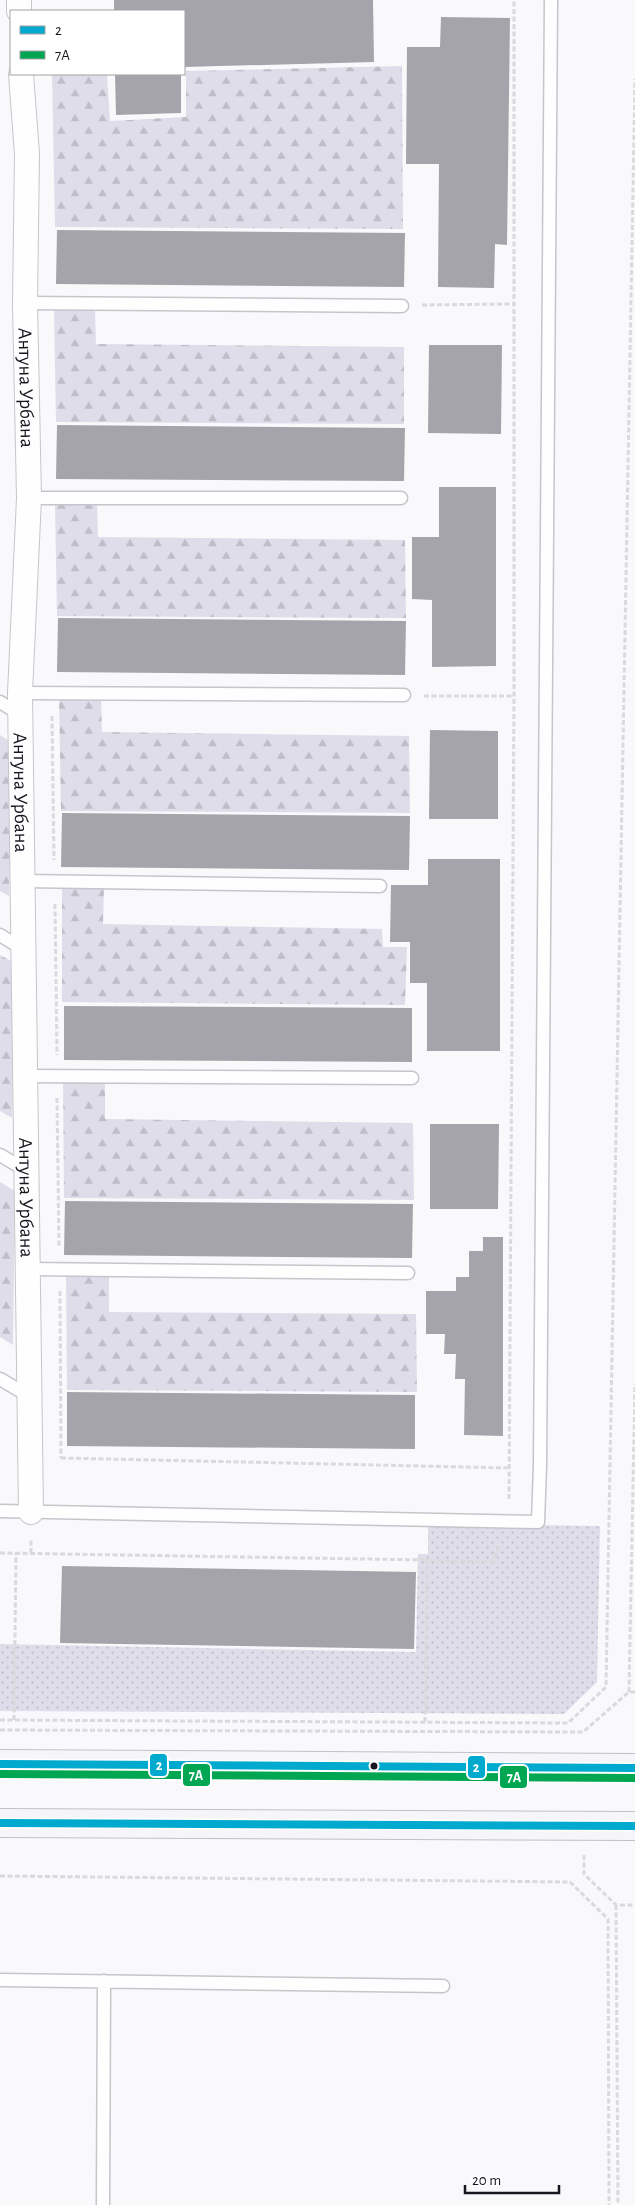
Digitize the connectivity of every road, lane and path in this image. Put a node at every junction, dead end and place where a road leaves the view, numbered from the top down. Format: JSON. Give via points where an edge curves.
{"nodes":[{"id":1,"x":514,"y":0,"type":"edge"},
{"id":2,"x":552,"y":0,"type":"edge"},
{"id":3,"x":21,"y":75,"type":"edge"},
{"id":4,"x":635,"y":79,"type":"edge"},
{"id":5,"x":25,"y":303,"type":"junction"},
{"id":6,"x":513,"y":304,"type":"junction"},
{"id":7,"x":402,"y":306,"type":"joint"},
{"id":8,"x":29,"y":498,"type":"junction"},
{"id":9,"x":400,"y":498,"type":"dead end"},
{"id":10,"x":52,"y":693,"type":"junction"},
{"id":11,"x":404,"y":696,"type":"joint"},
{"id":12,"x":514,"y":696,"type":"junction"},
{"id":13,"x":14,"y":703,"type":"edge"},
{"id":14,"x":23,"y":881,"type":"junction"},
{"id":15,"x":54,"y":881,"type":"junction"},
{"id":16,"x":380,"y":886,"type":"dead end"},
{"id":17,"x":0,"y":935,"type":"edge"},
{"id":18,"x":24,"y":950,"type":"junction"},
{"id":19,"x":25,"y":1076,"type":"junction"},
{"id":20,"x":57,"y":1076,"type":"junction"},
{"id":21,"x":412,"y":1078,"type":"dead end"},
{"id":22,"x":0,"y":1155,"type":"edge"},
{"id":23,"x":27,"y":1171,"type":"junction"},
{"id":24,"x":28,"y":1269,"type":"junction"},
{"id":25,"x":59,"y":1269,"type":"junction"},
{"id":26,"x":408,"y":1273,"type":"dead end"},
{"id":27,"x":0,"y":1379,"type":"edge"},
{"id":28,"x":635,"y":1384,"type":"edge"},
{"id":29,"x":29,"y":1396,"type":"junction"},
{"id":30,"x":30,"y":1458,"type":"junction"},
{"id":31,"x":61,"y":1458,"type":"junction"},
{"id":32,"x":510,"y":1468,"type":"junction"},
{"id":33,"x":0,"y":1511,"type":"edge"},
{"id":34,"x":31,"y":1512,"type":"junction"},
{"id":35,"x":508,"y":1522,"type":"junction"},
{"id":36,"x":0,"y":1553,"type":"edge"},
{"id":37,"x":16,"y":1553,"type":"junction"},
{"id":38,"x":427,"y":1560,"type":"junction"},
{"id":39,"x":629,"y":1692,"type":"junction"},
{"id":40,"x":635,"y":1692,"type":"edge"},
{"id":41,"x":0,"y":1720,"type":"edge"},
{"id":42,"x":14,"y":1720,"type":"junction"},
{"id":43,"x":425,"y":1722,"type":"junction"},
{"id":44,"x":0,"y":1730,"type":"edge"},
{"id":45,"x":0,"y":1764,"type":"edge"},
{"id":46,"x":635,"y":1768,"type":"edge"},
{"id":47,"x":0,"y":1823,"type":"edge"},
{"id":48,"x":635,"y":1826,"type":"edge"},
{"id":49,"x":584,"y":1874,"type":"dead end"},
{"id":50,"x":0,"y":1876,"type":"edge"},
{"id":51,"x":616,"y":1905,"type":"junction"},
{"id":52,"x":635,"y":1905,"type":"edge"},
{"id":53,"x":0,"y":1980,"type":"edge"},
{"id":54,"x":104,"y":1982,"type":"junction"},
{"id":55,"x":442,"y":1986,"type":"dead end"},
{"id":56,"x":103,"y":2205,"type":"edge"},
{"id":57,"x":609,"y":2205,"type":"edge"},
{"id":58,"x":618,"y":2205,"type":"edge"}],
"edges":[{"from":1,"to":6,"type":"path"},
{"from":2,"to":35,"type":"lane","via":[[540,1465],[538,1522]]},
{"from":3,"to":5,"type":"street","name":"Антуна Урбана","via":[[27,154]]},
{"from":4,"to":43,"type":"path","via":[[606,1687],[568,1723]]},
{"from":5,"to":7,"type":"lane"},
{"from":5,"to":8,"type":"street","name":"Антуна Урбана"},
{"from":6,"to":7,"type":"path"},
{"from":6,"to":12,"type":"path"},
{"from":8,"to":9,"type":"lane"},
{"from":8,"to":13,"type":"street","name":"Антуна Урбана"},
{"from":10,"to":11,"type":"lane"},
{"from":10,"to":13,"type":"lane"},
{"from":10,"to":15,"type":"path"},
{"from":11,"to":12,"type":"path"},
{"from":12,"to":32,"type":"path"},
{"from":13,"to":14,"type":"street","name":"Антуна Урбана"},
{"from":14,"to":15,"type":"lane"},
{"from":14,"to":18,"type":"street","name":"Антуна Урбана"},
{"from":15,"to":16,"type":"lane"},
{"from":15,"to":20,"type":"path"},
{"from":17,"to":18,"type":"lane"},
{"from":18,"to":19,"type":"street","name":"Антуна Урбана"},
{"from":19,"to":20,"type":"lane"},
{"from":19,"to":23,"type":"street","name":"Антуна Урбана"},
{"from":20,"to":21,"type":"lane"},
{"from":20,"to":25,"type":"path"},
{"from":22,"to":23,"type":"lane"},
{"from":23,"to":24,"type":"street","name":"Антуна Урбана"},
{"from":24,"to":25,"type":"lane"},
{"from":24,"to":29,"type":"street","name":"Антуна Урбана"},
{"from":25,"to":26,"type":"lane"},
{"from":25,"to":31,"type":"path"},
{"from":27,"to":29,"type":"lane"},
{"from":28,"to":39,"type":"path"},
{"from":29,"to":30,"type":"street","name":"Антуна Урбана"},
{"from":30,"to":31,"type":"path"},
{"from":30,"to":34,"type":"street","name":"Антуна Урбана"},
{"from":31,"to":32,"type":"path"},
{"from":32,"to":35,"type":"path"},
{"from":33,"to":34,"type":"lane"},
{"from":34,"to":35,"type":"lane"},
{"from":35,"to":38,"type":"path","via":[[493,1562]]},
{"from":36,"to":37,"type":"path"},
{"from":37,"to":38,"type":"path"},
{"from":37,"to":42,"type":"path"},
{"from":38,"to":43,"type":"path"},
{"from":39,"to":40,"type":"path"},
{"from":39,"to":44,"type":"path","via":[[583,1732]]},
{"from":41,"to":42,"type":"path"},
{"from":42,"to":43,"type":"path"},
{"from":45,"to":46,"type":"main road"},
{"from":47,"to":48,"type":"main road"},
{"from":49,"to":51,"type":"path"},
{"from":50,"to":57,"type":"path","via":[[570,1882],[608,1919]]},
{"from":51,"to":52,"type":"path"},
{"from":51,"to":58,"type":"path"},
{"from":53,"to":54,"type":"lane"},
{"from":54,"to":55,"type":"lane"},
{"from":54,"to":56,"type":"lane"}]}
